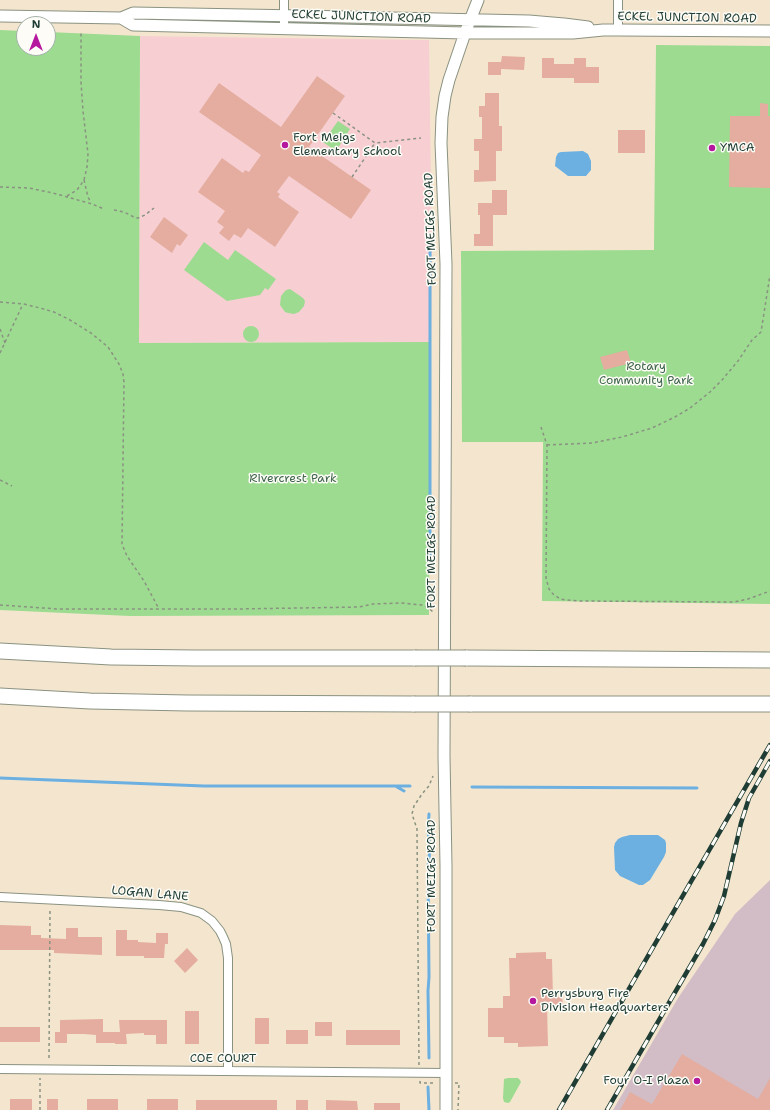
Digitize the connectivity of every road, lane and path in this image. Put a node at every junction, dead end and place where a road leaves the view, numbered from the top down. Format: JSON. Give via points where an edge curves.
{"nodes":[{"id":1,"x":284,"y":0,"type":"edge"},
{"id":2,"x":478,"y":0,"type":"edge"},
{"id":3,"x":618,"y":0,"type":"edge"},
{"id":4,"x":0,"y":16,"type":"edge"},
{"id":5,"x":284,"y":16,"type":"junction"},
{"id":6,"x":120,"y":18,"type":"junction"},
{"id":7,"x":470,"y":19,"type":"junction"},
{"id":8,"x":284,"y":28,"type":"junction"},
{"id":9,"x":603,"y":30,"type":"junction"},
{"id":10,"x":618,"y":30,"type":"junction"},
{"id":11,"x":770,"y":31,"type":"edge"},
{"id":12,"x":82,"y":33,"type":"dead end"},
{"id":13,"x":465,"y":33,"type":"junction"},
{"id":14,"x":333,"y":113,"type":"dead end"},
{"id":15,"x":421,"y":138,"type":"dead end"},
{"id":16,"x":375,"y":143,"type":"junction"},
{"id":17,"x":352,"y":177,"type":"dead end"},
{"id":18,"x":84,"y":180,"type":"junction"},
{"id":19,"x":0,"y":187,"type":"edge"},
{"id":20,"x":67,"y":196,"type":"junction"},
{"id":21,"x":92,"y":204,"type":"junction"},
{"id":22,"x":154,"y":208,"type":"dead end"},
{"id":23,"x":104,"y":209,"type":"dead end"},
{"id":24,"x":114,"y":210,"type":"dead end"},
{"id":25,"x":770,"y":275,"type":"edge"},
{"id":26,"x":0,"y":302,"type":"edge"},
{"id":27,"x":24,"y":304,"type":"junction"},
{"id":28,"x":0,"y":329,"type":"edge"},
{"id":29,"x":5,"y":343,"type":"junction"},
{"id":30,"x":0,"y":353,"type":"edge"},
{"id":31,"x":542,"y":427,"type":"dead end"},
{"id":32,"x":547,"y":445,"type":"junction"},
{"id":33,"x":0,"y":480,"type":"edge"},
{"id":34,"x":12,"y":486,"type":"dead end"},
{"id":35,"x":770,"y":591,"type":"edge"},
{"id":36,"x":0,"y":605,"type":"edge"},
{"id":37,"x":159,"y":609,"type":"junction"},
{"id":38,"x":435,"y":616,"type":"dead end"},
{"id":39,"x":0,"y":651,"type":"edge"},
{"id":40,"x":770,"y":660,"type":"edge"},
{"id":41,"x":0,"y":696,"type":"edge"},
{"id":42,"x":769,"y":704,"type":"edge"},
{"id":43,"x":434,"y":772,"type":"dead end"},
{"id":44,"x":0,"y":897,"type":"edge"},
{"id":45,"x":50,"y":910,"type":"dead end"},
{"id":46,"x":49,"y":1058,"type":"dead end"},
{"id":47,"x":420,"y":1066,"type":"dead end"},
{"id":48,"x":0,"y":1070,"type":"edge"},
{"id":49,"x":228,"y":1071,"type":"junction"},
{"id":50,"x":446,"y":1074,"type":"junction"},
{"id":51,"x":40,"y":1076,"type":"dead end"},
{"id":52,"x":420,"y":1083,"type":"dead end"},
{"id":53,"x":434,"y":1083,"type":"dead end"},
{"id":54,"x":460,"y":1083,"type":"dead end"},
{"id":55,"x":40,"y":1110,"type":"edge"},
{"id":56,"x":446,"y":1110,"type":"edge"},
{"id":57,"x":458,"y":1110,"type":"edge"}],
"edges":[{"from":1,"to":5,"type":"street"},
{"from":2,"to":7,"type":"street","name":"FORT MEIGS ROAD"},
{"from":3,"to":10,"type":"street"},
{"from":4,"to":6,"type":"street","name":"ECKEL JUNCTION ROAD"},
{"from":5,"to":6,"type":"street","name":"ECKEL JUNCTION ROAD","via":[[133,13]]},
{"from":5,"to":7,"type":"street","name":"ECKEL JUNCTION ROAD"},
{"from":5,"to":8,"type":"street"},
{"from":6,"to":8,"type":"street","name":"ECKEL JUNCTION ROAD","via":[[133,25]]},
{"from":7,"to":9,"type":"street","name":"ECKEL JUNCTION ROAD","via":[[529,21]]},
{"from":7,"to":13,"type":"street","name":"FORT MEIGS ROAD"},
{"from":8,"to":13,"type":"street","name":"ECKEL JUNCTION ROAD"},
{"from":9,"to":10,"type":"street","name":"ECKEL JUNCTION ROAD"},
{"from":9,"to":13,"type":"street","name":"ECKEL JUNCTION ROAD","via":[[573,33]]},
{"from":10,"to":11,"type":"street","name":"ECKEL JUNCTION ROAD"},
{"from":12,"to":18,"type":"path","via":[[82,104],[88,154]]},
{"from":13,"to":50,"type":"street","name":"FORT MEIGS ROAD","via":[[445,96],[441,143],[446,264]]},
{"from":14,"to":16,"type":"path"},
{"from":15,"to":16,"type":"path"},
{"from":16,"to":17,"type":"path"},
{"from":18,"to":20,"type":"path","via":[[77,190]]},
{"from":18,"to":21,"type":"path"},
{"from":19,"to":20,"type":"path","via":[[34,189]]},
{"from":20,"to":21,"type":"path"},
{"from":21,"to":23,"type":"path"},
{"from":22,"to":24,"type":"path","via":[[138,218]]},
{"from":25,"to":32,"type":"path","via":[[760,332],[722,380],[690,408],[652,428],[622,437],[592,443]]},
{"from":26,"to":27,"type":"path"},
{"from":27,"to":29,"type":"path"},
{"from":27,"to":37,"type":"path","via":[[54,312],[80,326],[108,347],[120,364],[124,382],[122,544]]},
{"from":28,"to":29,"type":"path"},
{"from":29,"to":30,"type":"path"},
{"from":31,"to":32,"type":"path"},
{"from":32,"to":35,"type":"path","via":[[546,578],[549,589],[560,599],[734,602]]},
{"from":33,"to":34,"type":"path"},
{"from":36,"to":37,"type":"path","via":[[58,609]]},
{"from":37,"to":38,"type":"path","via":[[414,604],[427,607]]},
{"from":39,"to":40,"type":"highway","bridge":true,"via":[[111,657],[196,658]]},
{"from":41,"to":42,"type":"highway","bridge":true,"via":[[187,703]]},
{"from":43,"to":47,"type":"path","via":[[429,786],[414,806],[412,814],[417,829]]},
{"from":44,"to":49,"type":"street","name":"LOGAN LANE","via":[[180,907],[200,913],[212,921],[224,937],[228,958]]},
{"from":45,"to":46,"type":"path"},
{"from":48,"to":49,"type":"street","name":"COE COURT"},
{"from":49,"to":50,"type":"street","name":"COE COURT"},
{"from":50,"to":56,"type":"street","name":"FORT MEIGS ROAD"},
{"from":51,"to":55,"type":"path"},
{"from":52,"to":53,"type":"path"},
{"from":54,"to":57,"type":"path"}]}
